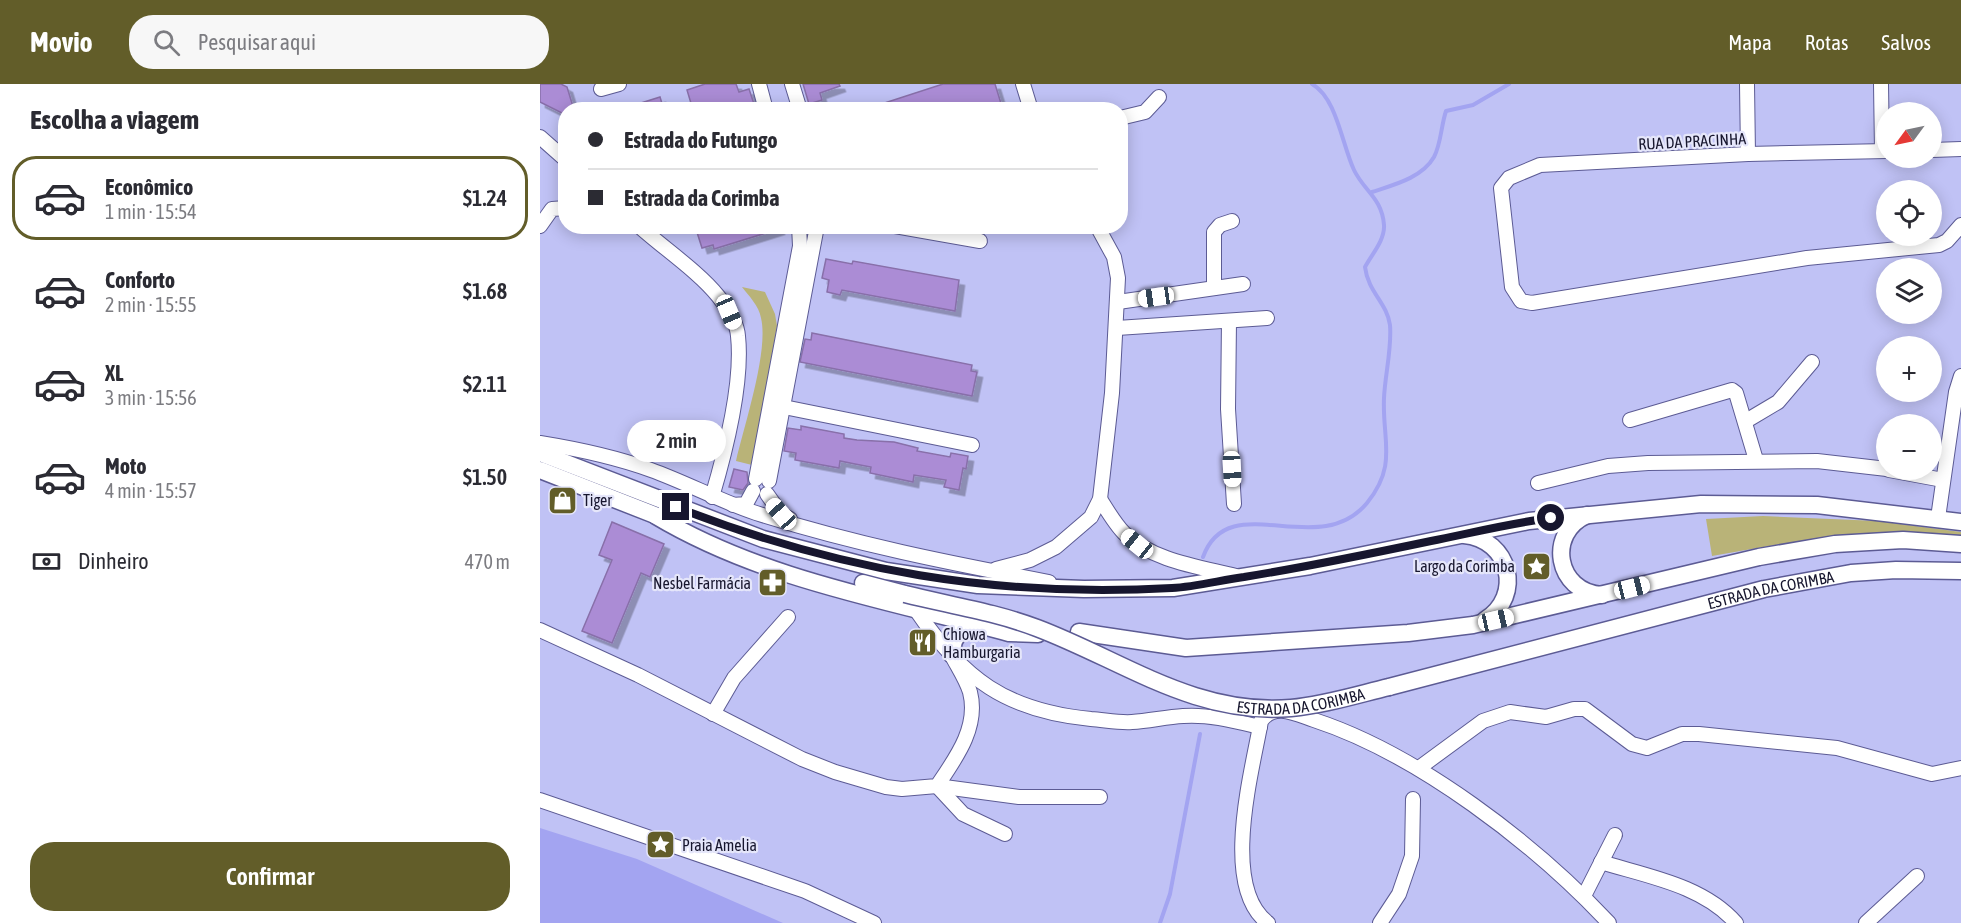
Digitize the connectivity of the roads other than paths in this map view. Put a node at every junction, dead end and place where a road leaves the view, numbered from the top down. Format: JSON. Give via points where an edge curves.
{"nodes":[{"id":1,"x":619,"y":84,"type":"edge"},
{"id":2,"x":759,"y":84,"type":"edge"},
{"id":3,"x":792,"y":84,"type":"edge"},
{"id":4,"x":1023,"y":84,"type":"edge"},
{"id":5,"x":1748,"y":84,"type":"edge"},
{"id":6,"x":1881,"y":84,"type":"edge"},
{"id":7,"x":601,"y":89,"type":"dead end"},
{"id":8,"x":1159,"y":97,"type":"dead end"},
{"id":9,"x":764,"y":102,"type":"edge"},
{"id":10,"x":798,"y":102,"type":"edge"},
{"id":11,"x":1029,"y":102,"type":"edge"},
{"id":12,"x":1882,"y":102,"type":"edge"},
{"id":13,"x":1128,"y":116,"type":"edge"},
{"id":14,"x":540,"y":137,"type":"edge"},
{"id":15,"x":1961,"y":149,"type":"edge"},
{"id":16,"x":1942,"y":150,"type":"edge"},
{"id":17,"x":1876,"y":151,"type":"edge"},
{"id":18,"x":558,"y":153,"type":"edge"},
{"id":19,"x":1748,"y":154,"type":"junction"},
{"id":20,"x":558,"y":209,"type":"edge"},
{"id":21,"x":1232,"y":221,"type":"dead end"},
{"id":22,"x":1961,"y":225,"type":"edge"},
{"id":23,"x":540,"y":226,"type":"edge"},
{"id":24,"x":648,"y":234,"type":"edge"},
{"id":25,"x":799,"y":234,"type":"edge"},
{"id":26,"x":815,"y":234,"type":"edge"},
{"id":27,"x":956,"y":234,"type":"edge"},
{"id":28,"x":1101,"y":234,"type":"edge"},
{"id":29,"x":980,"y":241,"type":"dead end"},
{"id":30,"x":1243,"y":285,"type":"dead end"},
{"id":31,"x":1214,"y":288,"type":"junction"},
{"id":32,"x":1118,"y":302,"type":"junction"},
{"id":33,"x":1267,"y":318,"type":"dead end"},
{"id":34,"x":1229,"y":321,"type":"junction"},
{"id":35,"x":1117,"y":328,"type":"junction"},
{"id":36,"x":1812,"y":362,"type":"dead end"},
{"id":37,"x":1961,"y":376,"type":"edge"},
{"id":38,"x":776,"y":405,"type":"junction"},
{"id":39,"x":1630,"y":420,"type":"dead end"},
{"id":40,"x":1746,"y":422,"type":"junction"},
{"id":41,"x":540,"y":443,"type":"edge"},
{"id":42,"x":972,"y":445,"type":"dead end"},
{"id":43,"x":540,"y":453,"type":"edge"},
{"id":44,"x":1756,"y":460,"type":"junction"},
{"id":45,"x":1876,"y":468,"type":"edge"},
{"id":46,"x":540,"y":470,"type":"edge"},
{"id":47,"x":1943,"y":480,"type":"joint"},
{"id":48,"x":1538,"y":483,"type":"dead end"},
{"id":49,"x":761,"y":486,"type":"junction"},
{"id":50,"x":712,"y":498,"type":"junction"},
{"id":51,"x":1100,"y":499,"type":"junction"},
{"id":52,"x":730,"y":504,"type":"junction"},
{"id":53,"x":1234,"y":504,"type":"dead end"},
{"id":54,"x":1594,"y":513,"type":"junction"},
{"id":55,"x":656,"y":516,"type":"junction"},
{"id":56,"x":1938,"y":518,"type":"junction"},
{"id":57,"x":1961,"y":522,"type":"edge"},
{"id":58,"x":813,"y":531,"type":"junction"},
{"id":59,"x":1456,"y":536,"type":"junction"},
{"id":60,"x":1961,"y":544,"type":"edge"},
{"id":61,"x":991,"y":571,"type":"junction"},
{"id":62,"x":1961,"y":571,"type":"edge"},
{"id":63,"x":1242,"y":577,"type":"junction"},
{"id":64,"x":938,"y":580,"type":"junction"},
{"id":65,"x":1084,"y":589,"type":"junction"},
{"id":66,"x":1610,"y":594,"type":"junction"},
{"id":67,"x":916,"y":610,"type":"junction"},
{"id":68,"x":788,"y":617,"type":"dead end"},
{"id":69,"x":1473,"y":625,"type":"junction"},
{"id":70,"x":983,"y":626,"type":"junction"},
{"id":71,"x":540,"y":630,"type":"edge"},
{"id":72,"x":1079,"y":632,"type":"dead end"},
{"id":73,"x":1038,"y":634,"type":"dead end"},
{"id":74,"x":951,"y":654,"type":"junction"},
{"id":75,"x":713,"y":714,"type":"junction"},
{"id":76,"x":1260,"y":727,"type":"junction"},
{"id":77,"x":1419,"y":768,"type":"junction"},
{"id":78,"x":1961,"y":768,"type":"edge"},
{"id":79,"x":937,"y":786,"type":"junction"},
{"id":80,"x":1100,"y":797,"type":"dead end"},
{"id":81,"x":1413,"y":799,"type":"dead end"},
{"id":82,"x":540,"y":800,"type":"edge"},
{"id":83,"x":1005,"y":834,"type":"dead end"},
{"id":84,"x":1615,"y":835,"type":"dead end"},
{"id":85,"x":1601,"y":862,"type":"junction"},
{"id":86,"x":1917,"y":876,"type":"dead end"},
{"id":87,"x":1584,"y":896,"type":"junction"},
{"id":88,"x":874,"y":923,"type":"edge"},
{"id":89,"x":1268,"y":923,"type":"edge"},
{"id":90,"x":1380,"y":923,"type":"edge"},
{"id":91,"x":1609,"y":923,"type":"edge"},
{"id":92,"x":1736,"y":923,"type":"edge"},
{"id":93,"x":1866,"y":923,"type":"edge"}],
"edges":[{"from":1,"to":7,"type":"street"},
{"from":2,"to":9,"type":"street"},
{"from":3,"to":10,"type":"street"},
{"from":4,"to":11,"type":"street"},
{"from":5,"to":19,"type":"street"},
{"from":6,"to":12,"type":"street"},
{"from":8,"to":13,"type":"street","via":[[1145,112]]},
{"from":14,"to":18,"type":"street"},
{"from":15,"to":16,"type":"street"},
{"from":17,"to":19,"type":"street","name":"RUA DA PRACINHA"},
{"from":19,"to":22,"type":"street","name":"RUA DA PRACINHA","via":[[1540,165],[1516,174],[1504,183],[1501,193],[1512,287],[1526,303],[1807,258],[1939,244],[1947,242]]},
{"from":20,"to":23,"type":"street","via":[[552,209]]},
{"from":21,"to":31,"type":"street","via":[[1214,232]]},
{"from":24,"to":50,"type":"street","via":[[717,294],[738,333],[734,398]]},
{"from":25,"to":38,"type":"street"},
{"from":26,"to":38,"type":"street"},
{"from":27,"to":29,"type":"street"},
{"from":28,"to":32,"type":"street","via":[[1114,257]]},
{"from":30,"to":31,"type":"street"},
{"from":31,"to":32,"type":"street"},
{"from":32,"to":35,"type":"street"},
{"from":33,"to":34,"type":"street"},
{"from":34,"to":35,"type":"street"},
{"from":34,"to":53,"type":"street","via":[[1228,410]]},
{"from":35,"to":51,"type":"street"},
{"from":36,"to":40,"type":"street","via":[[1778,402]]},
{"from":37,"to":47,"type":"street"},
{"from":38,"to":42,"type":"street"},
{"from":38,"to":49,"type":"street"},
{"from":39,"to":40,"type":"street","via":[[1726,390],[1736,393]]},
{"from":40,"to":44,"type":"street"},
{"from":41,"to":50,"type":"street","via":[[651,470]]},
{"from":43,"to":64,"type":"main road","via":[[763,539],[829,558]]},
{"from":44,"to":45,"type":"street"},
{"from":44,"to":48,"type":"street","via":[[1608,466]]},
{"from":46,"to":55,"type":"main road","name":"ESTRADA DA CORIMBA"},
{"from":47,"to":56,"type":"street"},
{"from":49,"to":52,"type":"street","via":[[746,504]]},
{"from":49,"to":58,"type":"street","via":[[781,514]]},
{"from":50,"to":52,"type":"street"},
{"from":51,"to":61,"type":"street","via":[[1091,517],[1056,548]]},
{"from":51,"to":63,"type":"street","via":[[1123,533],[1137,544],[1185,563]]},
{"from":52,"to":58,"type":"street"},
{"from":54,"to":56,"type":"main road","via":[[1701,504],[1779,504]]},
{"from":54,"to":59,"type":"main road"},
{"from":54,"to":66,"type":"main road","via":[[1576,521],[1566,531],[1561,562],[1577,587],[1590,593]]},
{"from":55,"to":62,"type":"main road","name":"ESTRADA DA CORIMBA","bridge":true,"via":[[788,563],[1029,626],[1161,686],[1222,705],[1290,708],[1389,687],[1775,586],[1851,573]]},
{"from":55,"to":67,"type":"main road","name":"ESTRADA DA CORIMBA","via":[[695,538],[782,572]]},
{"from":56,"to":57,"type":"main road"},
{"from":58,"to":61,"type":"street"},
{"from":59,"to":63,"type":"main road"},
{"from":59,"to":69,"type":"main road","via":[[1490,544],[1504,561],[1508,576],[1502,604],[1493,615]]},
{"from":60,"to":66,"type":"main road","name":"ESTRADA DA CORIMBA","via":[[1903,540],[1835,544],[1759,557]]},
{"from":61,"to":64,"type":"street"},
{"from":61,"to":65,"type":"street"},
{"from":63,"to":65,"type":"main road","via":[[1173,588]]},
{"from":64,"to":65,"type":"main road"},
{"from":66,"to":69,"type":"main road","name":"ESTRADA DA CORIMBA"},
{"from":67,"to":70,"type":"main road","name":"ESTRADA DA CORIMBA"},
{"from":67,"to":74,"type":"street","via":[[932,635]]},
{"from":68,"to":75,"type":"street","via":[[734,678]]},
{"from":69,"to":72,"type":"main road","name":"ESTRADA DA CORIMBA","via":[[1186,648]]},
{"from":70,"to":73,"type":"main road","name":"ESTRADA DA CORIMBA","via":[[1010,633]]},
{"from":70,"to":74,"type":"main road","via":[[960,631]]},
{"from":71,"to":75,"type":"street"},
{"from":74,"to":76,"type":"street","via":[[994,692],[1032,709],[1131,722],[1185,715]]},
{"from":74,"to":79,"type":"street","via":[[969,691],[972,712],[958,756]]},
{"from":75,"to":79,"type":"street","via":[[835,772],[886,787]]},
{"from":76,"to":77,"type":"street","via":[[1264,716],[1282,709],[1351,732]]},
{"from":76,"to":89,"type":"street","via":[[1241,860],[1254,910]]},
{"from":77,"to":78,"type":"street","via":[[1494,715],[1510,712],[1546,717],[1585,709],[1632,744],[1647,748],[1683,734],[1699,735],[1837,748],[1932,774]]},
{"from":77,"to":87,"type":"street","via":[[1495,823]]},
{"from":79,"to":80,"type":"street","via":[[1019,797]]},
{"from":79,"to":83,"type":"street","via":[[963,814]]},
{"from":81,"to":90,"type":"street","via":[[1412,856],[1399,894]]},
{"from":82,"to":88,"type":"street","via":[[805,891]]},
{"from":84,"to":85,"type":"street"},
{"from":85,"to":87,"type":"street"},
{"from":85,"to":92,"type":"street","via":[[1692,891],[1725,911]]},
{"from":86,"to":93,"type":"street"},
{"from":87,"to":91,"type":"street"}]}
